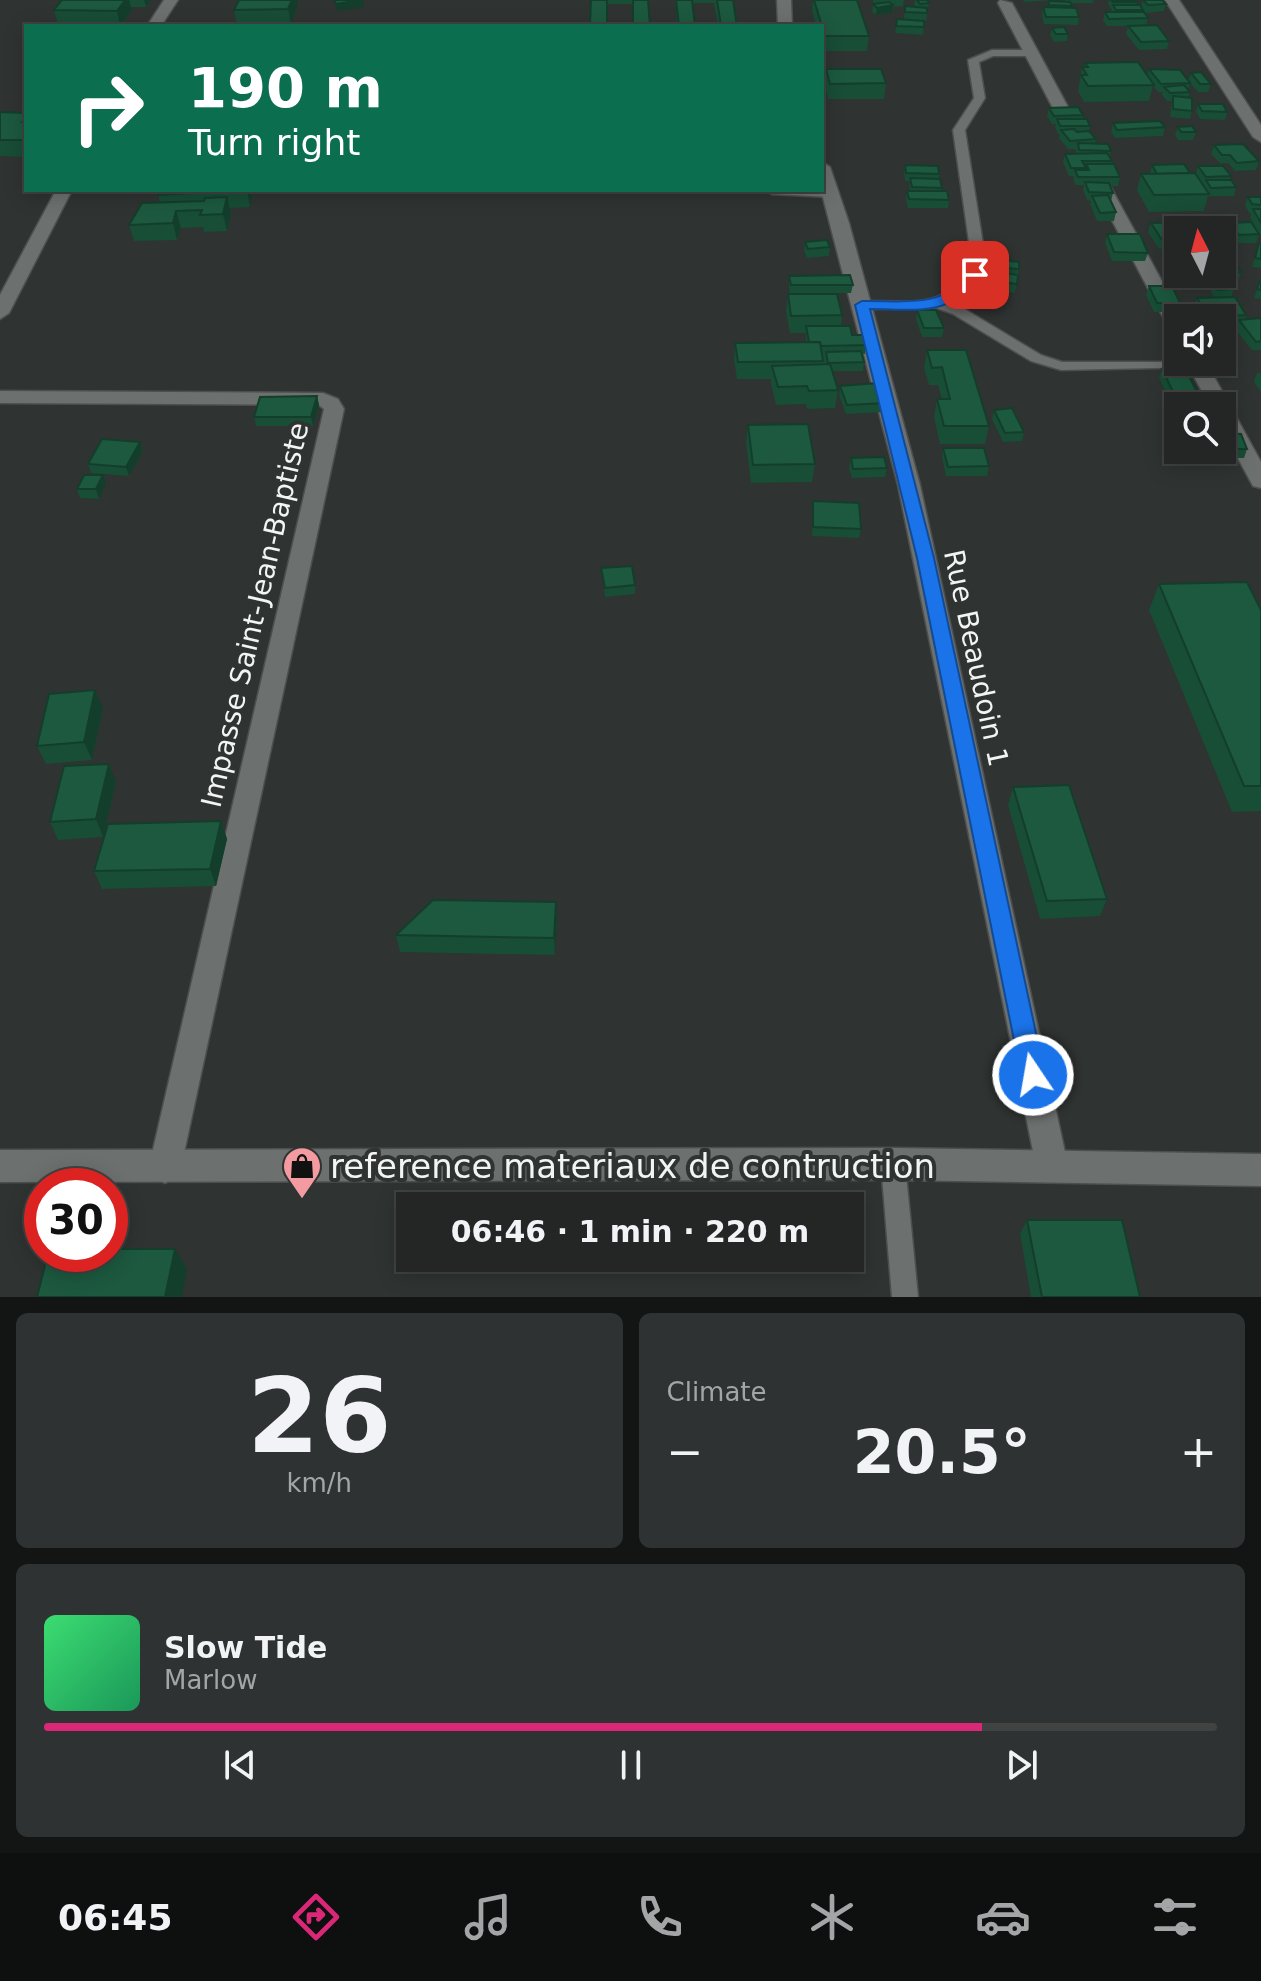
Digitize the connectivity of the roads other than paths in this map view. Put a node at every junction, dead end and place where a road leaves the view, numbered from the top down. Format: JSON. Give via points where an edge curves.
{"nodes":[{"id":1,"x":171,"y":0,"type":"edge"},
{"id":2,"x":784,"y":0,"type":"edge"},
{"id":3,"x":1172,"y":0,"type":"edge"},
{"id":4,"x":1005,"y":3,"type":"dead end"},
{"id":5,"x":155,"y":24,"type":"edge"},
{"id":6,"x":785,"y":24,"type":"edge"},
{"id":7,"x":1032,"y":53,"type":"junction"},
{"id":8,"x":1261,"y":137,"type":"edge"},
{"id":9,"x":824,"y":174,"type":"edge"},
{"id":10,"x":63,"y":192,"type":"edge"},
{"id":11,"x":811,"y":192,"type":"edge"},
{"id":12,"x":830,"y":193,"type":"junction"},
{"id":13,"x":939,"y":304,"type":"junction"},
{"id":14,"x":1165,"y":304,"type":"edge"},
{"id":15,"x":862,"y":305,"type":"junction"},
{"id":16,"x":0,"y":313,"type":"edge"},
{"id":17,"x":1164,"y":363,"type":"edge"},
{"id":18,"x":0,"y":397,"type":"edge"},
{"id":19,"x":1236,"y":435,"type":"edge"},
{"id":20,"x":1261,"y":481,"type":"edge"},
{"id":21,"x":893,"y":1164,"type":"junction"},
{"id":22,"x":0,"y":1166,"type":"edge"},
{"id":23,"x":1052,"y":1166,"type":"junction"},
{"id":24,"x":165,"y":1167,"type":"junction"},
{"id":25,"x":1261,"y":1170,"type":"edge"},
{"id":26,"x":905,"y":1297,"type":"edge"}],
"edges":[{"from":1,"to":5,"type":"street"},
{"from":2,"to":6,"type":"street"},
{"from":3,"to":8,"type":"street"},
{"from":4,"to":7,"type":"street"},
{"from":7,"to":13,"type":"lane","via":[[992,53],[973,60],[983,89],[959,130],[979,263],[967,285]]},
{"from":7,"to":14,"type":"street"},
{"from":9,"to":12,"type":"street","name":"Rue Beaudoin 1"},
{"from":10,"to":16,"type":"street"},
{"from":11,"to":12,"type":"lane"},
{"from":12,"to":15,"type":"street","name":"Rue Beaudoin 1"},
{"from":13,"to":15,"type":"lane"},
{"from":13,"to":17,"type":"lane","via":[[1048,363]]},
{"from":15,"to":23,"type":"street","name":"Rue Beaudoin 1","via":[[925,558]]},
{"from":18,"to":24,"type":"street","name":"Impasse Saint-Jean-Baptiste","via":[[323,399],[334,409]]},
{"from":19,"to":20,"type":"street"},
{"from":21,"to":23,"type":"street"},
{"from":21,"to":24,"type":"street"},
{"from":21,"to":26,"type":"lane"},
{"from":22,"to":24,"type":"street"},
{"from":23,"to":25,"type":"street"}]}
